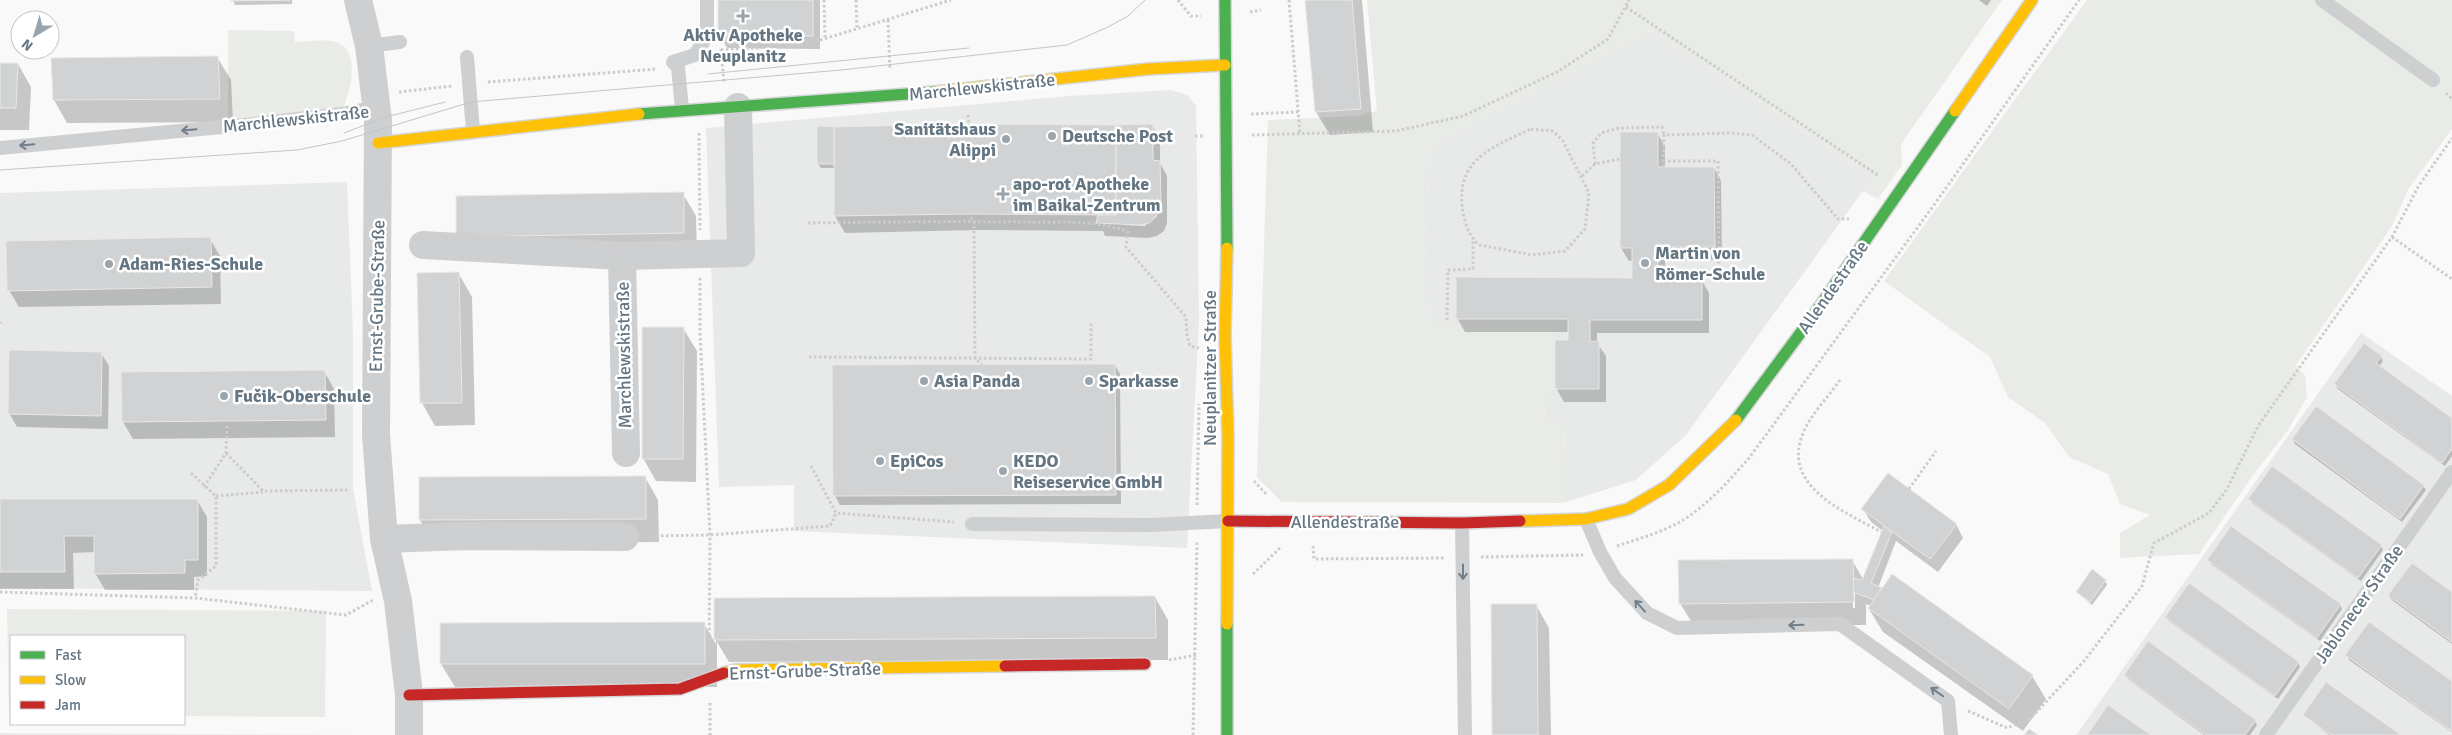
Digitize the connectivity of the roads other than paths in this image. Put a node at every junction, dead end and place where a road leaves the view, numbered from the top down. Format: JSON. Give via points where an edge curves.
{"nodes":[{"id":1,"x":358,"y":0,"type":"edge"},
{"id":2,"x":707,"y":0,"type":"edge"},
{"id":3,"x":1225,"y":0,"type":"edge"},
{"id":4,"x":2032,"y":0,"type":"edge"},
{"id":5,"x":2322,"y":0,"type":"edge"},
{"id":6,"x":400,"y":42,"type":"dead end"},
{"id":7,"x":369,"y":46,"type":"junction"},
{"id":8,"x":467,"y":57,"type":"dead end"},
{"id":9,"x":1225,"y":66,"type":"junction"},
{"id":10,"x":2433,"y":80,"type":"dead end"},
{"id":11,"x":376,"y":107,"type":"junction"},
{"id":12,"x":732,"y":108,"type":"junction"},
{"id":13,"x":682,"y":109,"type":"junction"},
{"id":14,"x":473,"y":132,"type":"junction"},
{"id":15,"x":378,"y":143,"type":"junction"},
{"id":16,"x":0,"y":148,"type":"edge"},
{"id":17,"x":423,"y":245,"type":"dead end"},
{"id":18,"x":622,"y":256,"type":"junction"},
{"id":19,"x":626,"y":453,"type":"dead end"},
{"id":20,"x":2452,"y":472,"type":"edge"},
{"id":21,"x":1586,"y":520,"type":"junction"},
{"id":22,"x":1228,"y":521,"type":"junction"},
{"id":23,"x":1462,"y":523,"type":"junction"},
{"id":24,"x":972,"y":524,"type":"road end"},
{"id":25,"x":625,"y":537,"type":"road end"},
{"id":26,"x":384,"y":539,"type":"junction"},
{"id":27,"x":1145,"y":664,"type":"dead end"},
{"id":28,"x":409,"y":695,"type":"junction"},
{"id":29,"x":409,"y":735,"type":"edge"},
{"id":30,"x":1227,"y":735,"type":"edge"},
{"id":31,"x":1465,"y":735,"type":"edge"},
{"id":32,"x":1951,"y":735,"type":"edge"},
{"id":33,"x":2266,"y":735,"type":"edge"}],
"edges":[{"from":1,"to":7,"type":"street"},
{"from":2,"to":13,"type":"lane","via":[[706,36],[695,55],[673,62],[678,67]]},
{"from":3,"to":9,"type":"street","name":"Neuplanitzer Straße"},
{"from":4,"to":21,"type":"street","name":"Allendestraße","via":[[1733,424],[1669,485],[1628,509]]},
{"from":5,"to":10,"type":"lane"},
{"from":6,"to":7,"type":"lane"},
{"from":7,"to":11,"type":"street"},
{"from":8,"to":14,"type":"lane"},
{"from":9,"to":12,"type":"street","name":"Marchlewskistraße","via":[[1148,69],[967,90]]},
{"from":9,"to":22,"type":"street","name":"Neuplanitzer Straße"},
{"from":11,"to":15,"type":"street","name":"Marchlewskistraße"},
{"from":11,"to":16,"type":"lane","name":"Marchlewskistraße","one_way":true,"via":[[253,124]]},
{"from":12,"to":13,"type":"street","name":"Marchlewskistraße"},
{"from":12,"to":18,"type":"street","name":"Marchlewskistraße","via":[[741,253]]},
{"from":13,"to":14,"type":"street","name":"Marchlewskistraße"},
{"from":14,"to":15,"type":"street","name":"Marchlewskistraße"},
{"from":15,"to":26,"type":"street","name":"Ernst-Grube-Straße","via":[[376,434]]},
{"from":17,"to":18,"type":"street","name":"Marchlewskistraße"},
{"from":18,"to":19,"type":"street","name":"Marchlewskistraße"},
{"from":20,"to":33,"type":"lane","name":"Jablonecer Straße"},
{"from":21,"to":23,"type":"street","name":"Allendestraße"},
{"from":32,"to":21,"type":"lane","one_way":true,"via":[[1948,701],[1840,624],[1677,628],[1647,613],[1615,578]]},
{"from":22,"to":23,"type":"street","name":"Allendestraße"},
{"from":22,"to":24,"type":"lane","via":[[1151,525]]},
{"from":22,"to":30,"type":"street","name":"Neuplanitzer Straße"},
{"from":23,"to":31,"type":"lane","one_way":true},
{"from":25,"to":26,"type":"street"},
{"from":26,"to":28,"type":"street","name":"Ernst-Grube-Straße","via":[[398,601]]},
{"from":27,"to":28,"type":"street","name":"Ernst-Grube-Straße","via":[[734,670],[680,689]]},
{"from":28,"to":29,"type":"street","name":"Ernst-Grube-Straße"}]}
